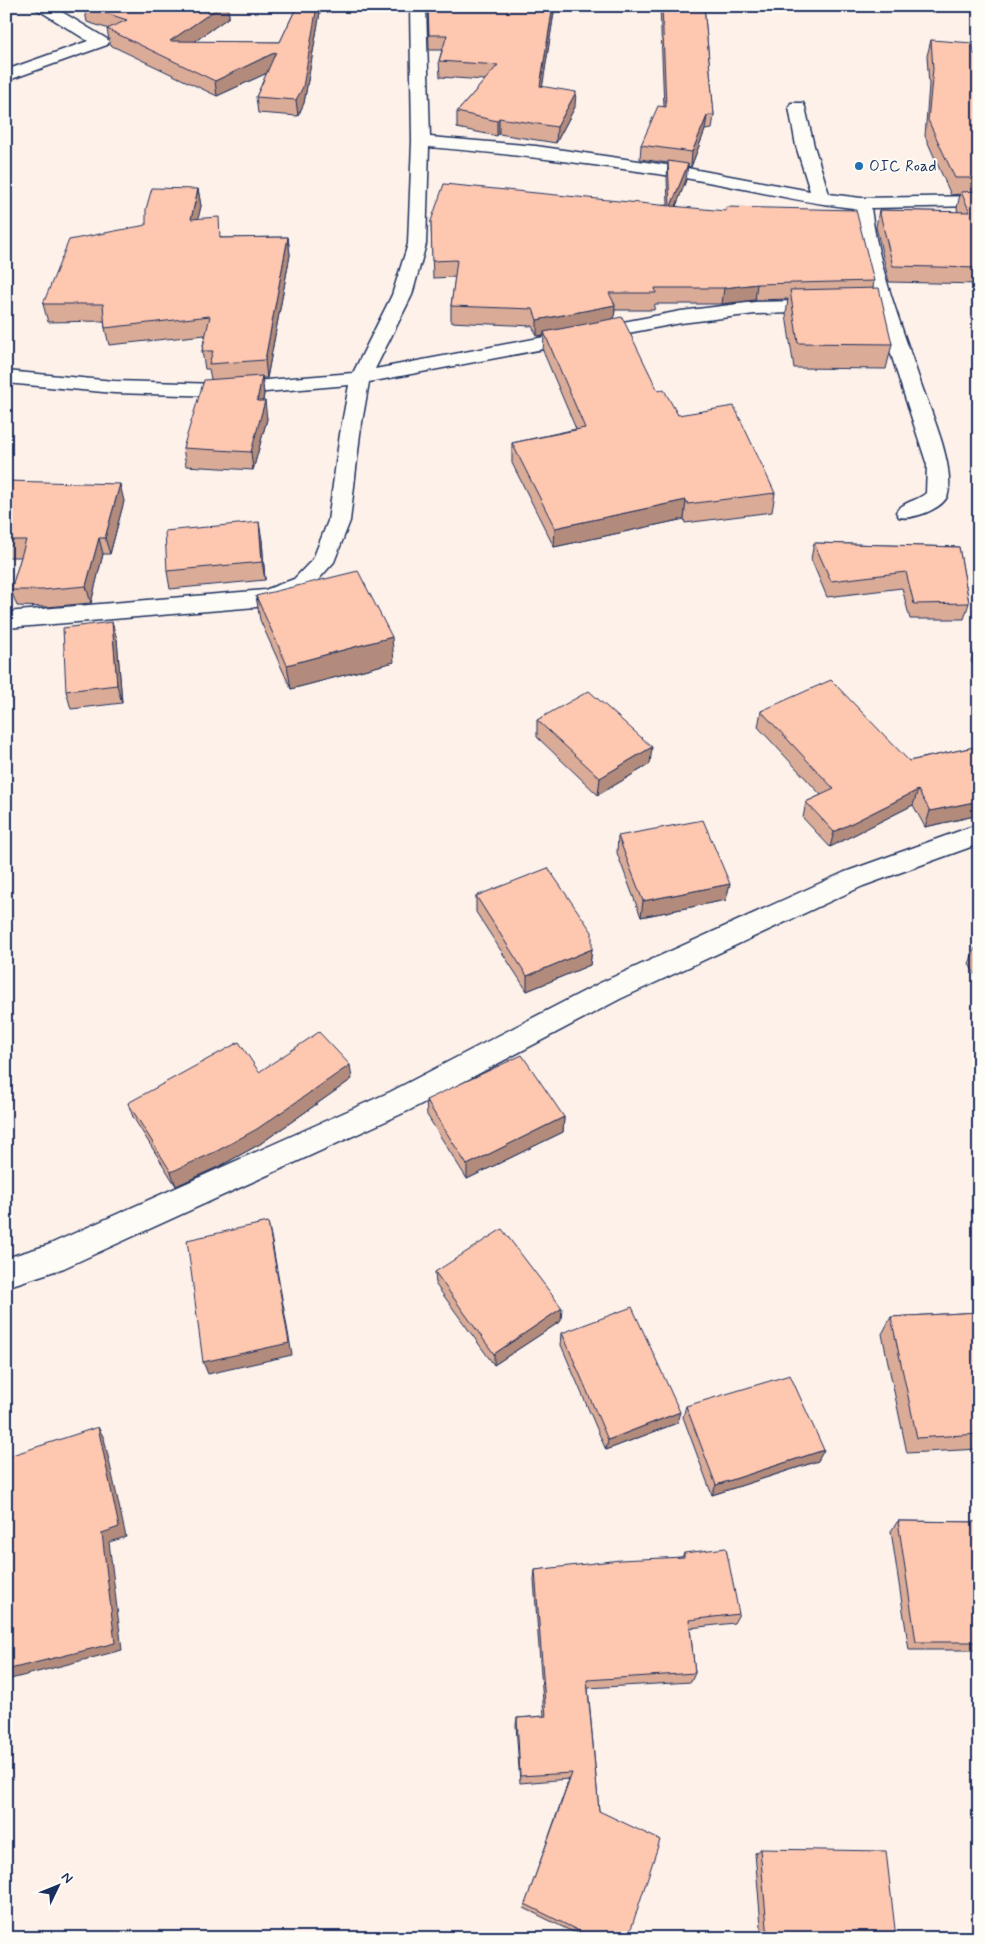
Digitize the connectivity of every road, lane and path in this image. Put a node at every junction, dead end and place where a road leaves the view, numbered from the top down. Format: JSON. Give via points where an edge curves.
{"nodes":[{"id":1,"x":40,"y":6,"type":"edge"},
{"id":2,"x":418,"y":6,"type":"edge"},
{"id":3,"x":6,"y":76,"type":"edge"},
{"id":4,"x":797,"y":107,"type":"dead end"},
{"id":5,"x":421,"y":141,"type":"junction"},
{"id":6,"x":821,"y":199,"type":"junction"},
{"id":7,"x":979,"y":201,"type":"edge"},
{"id":8,"x":861,"y":203,"type":"junction"},
{"id":9,"x":885,"y":305,"type":"junction"},
{"id":10,"x":6,"y":377,"type":"edge"},
{"id":11,"x":360,"y":378,"type":"junction"},
{"id":12,"x":907,"y":512,"type":"dead end"},
{"id":13,"x":6,"y":620,"type":"edge"},
{"id":14,"x":979,"y":834,"type":"edge"},
{"id":15,"x":6,"y":1273,"type":"edge"}],
"edges":[{"from":1,"to":3,"type":"street","via":[[101,42]]},
{"from":2,"to":5,"type":"street"},
{"from":4,"to":6,"type":"street"},
{"from":5,"to":6,"type":"street","via":[[536,151],[668,170]]},
{"from":5,"to":11,"type":"street","via":[[417,244],[402,295]]},
{"from":6,"to":8,"type":"street"},
{"from":7,"to":8,"type":"street"},
{"from":8,"to":9,"type":"street","via":[[865,235]]},
{"from":9,"to":11,"type":"street","via":[[754,308],[681,317]]},
{"from":9,"to":12,"type":"street","via":[[938,465],[937,495]]},
{"from":10,"to":11,"type":"street","via":[[114,387],[220,390]]},
{"from":11,"to":13,"type":"street","via":[[339,521],[323,562],[302,584],[268,598]]},
{"from":14,"to":15,"type":"street","via":[[854,879],[610,990],[400,1101],[54,1258]]}]}
